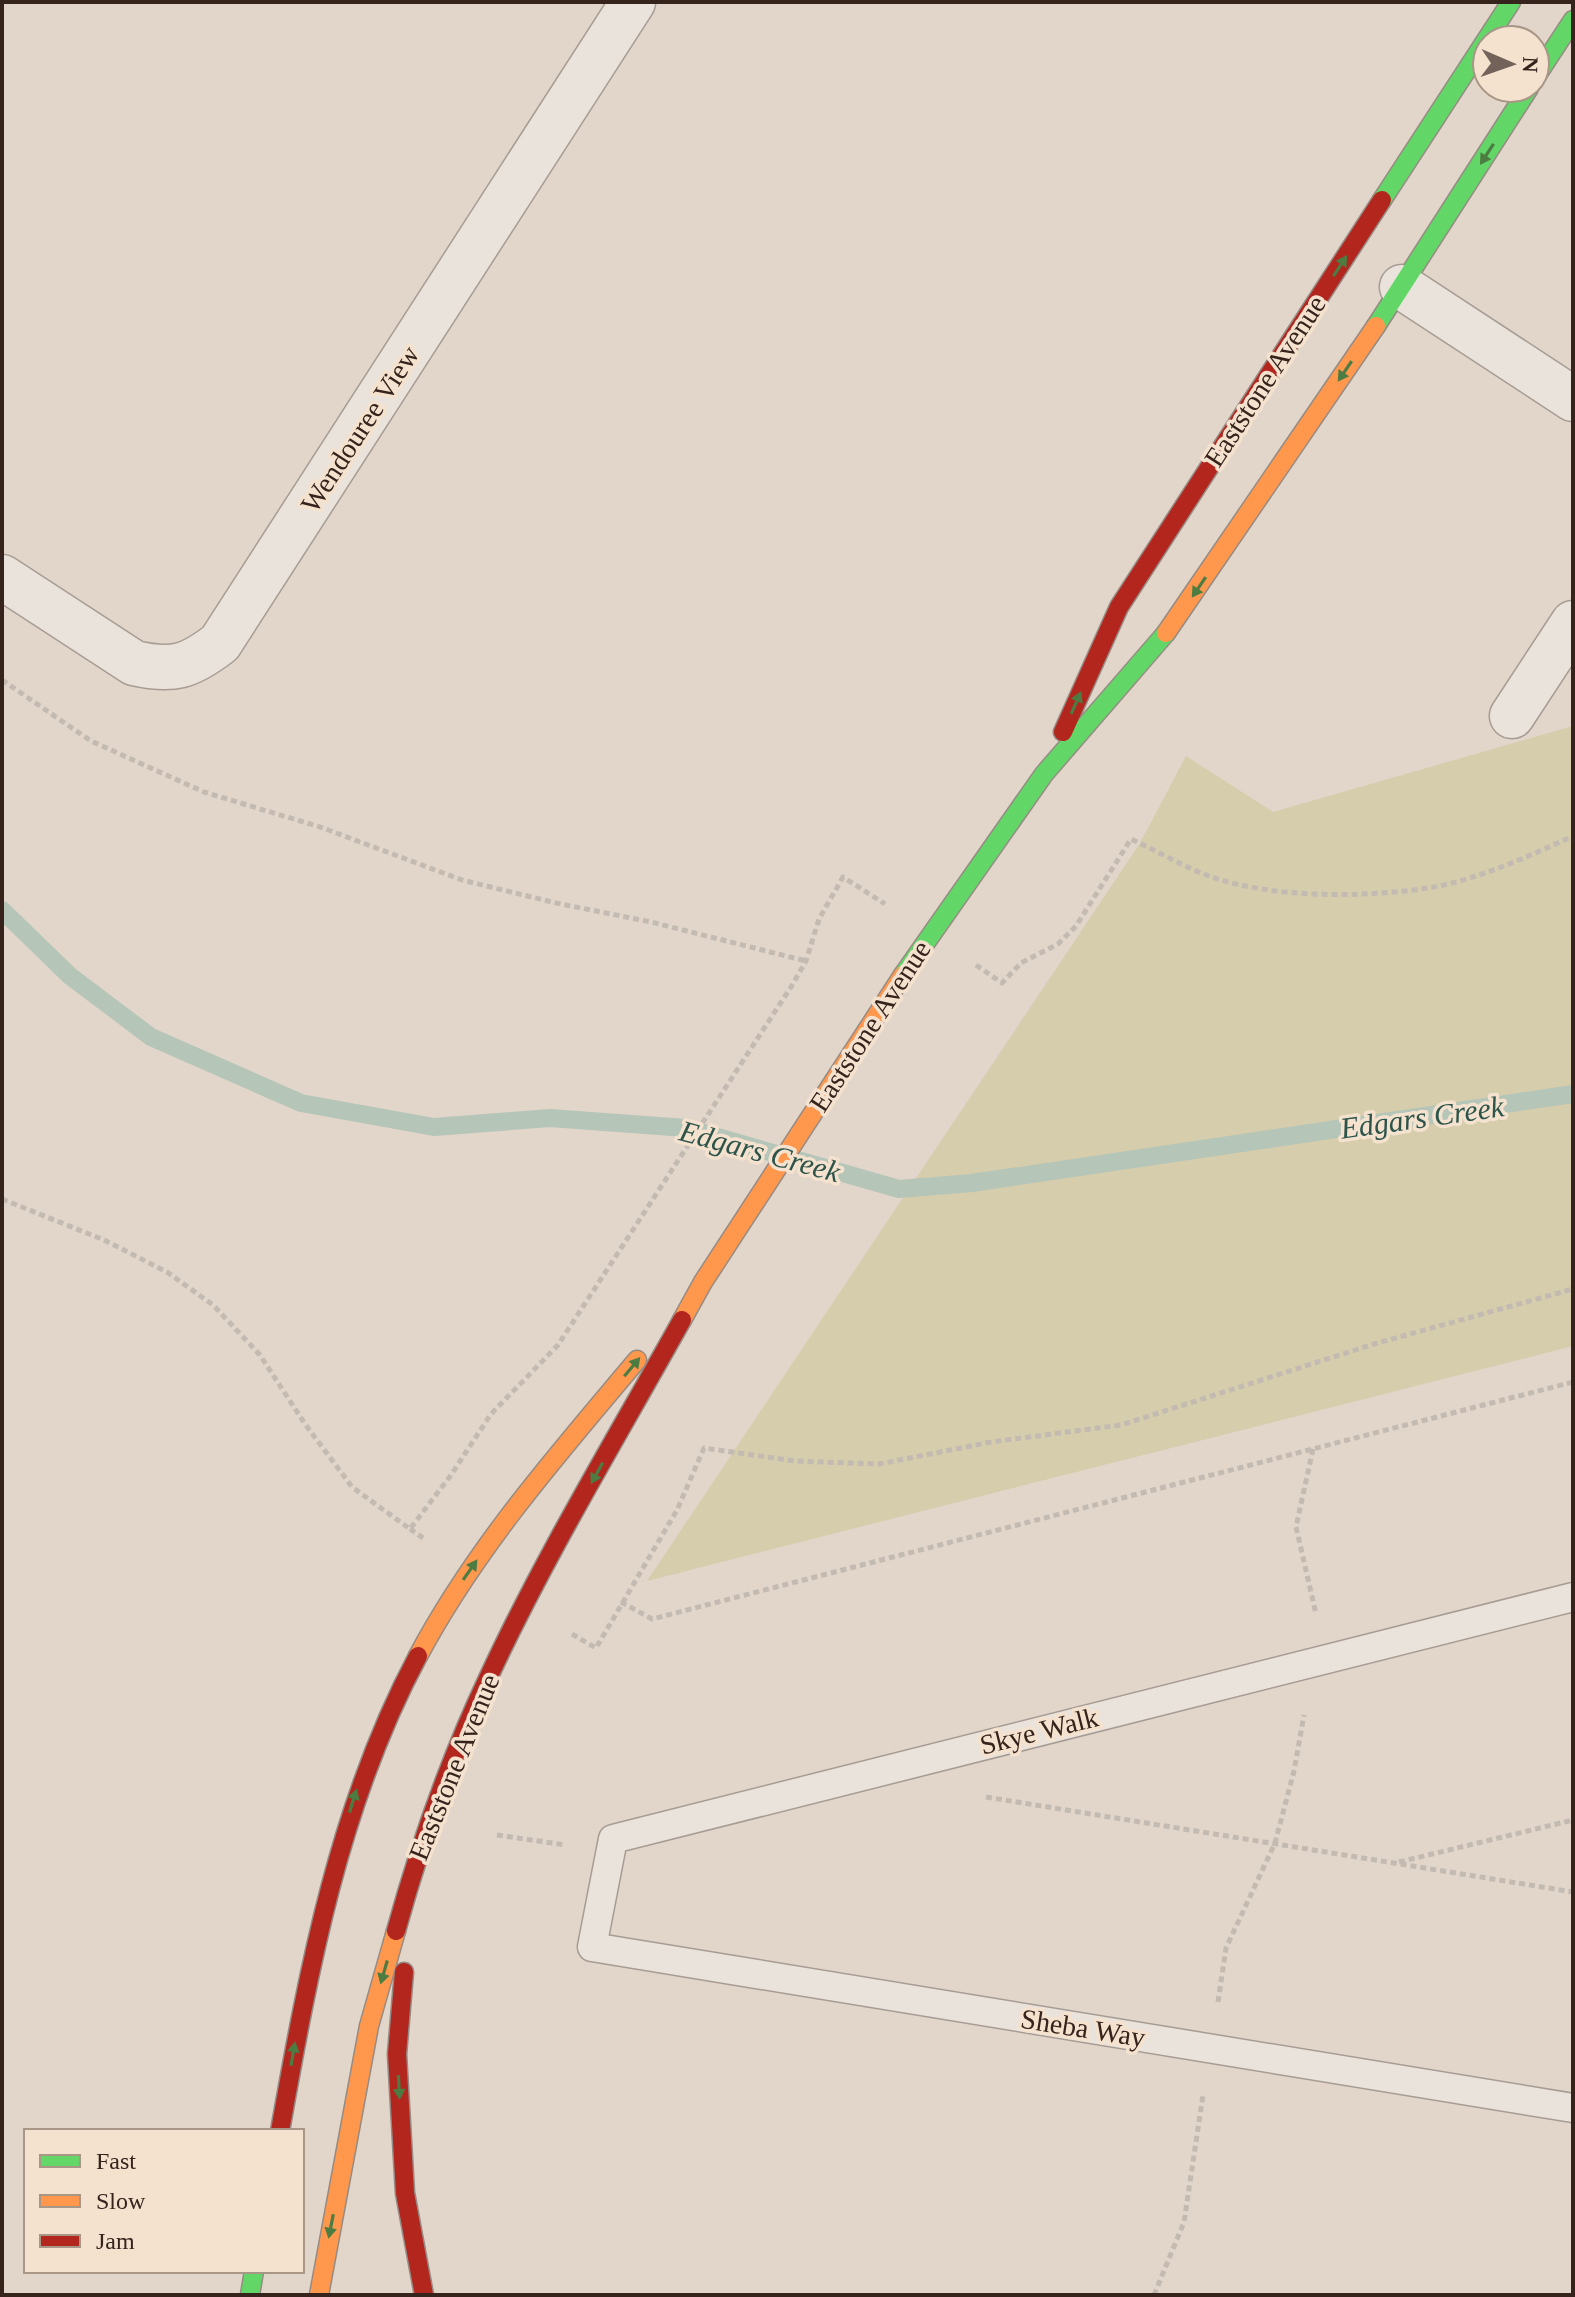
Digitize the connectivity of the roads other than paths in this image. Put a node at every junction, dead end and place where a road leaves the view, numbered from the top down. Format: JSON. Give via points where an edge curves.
{"nodes":[{"id":1,"x":633,"y":2,"type":"edge"},
{"id":2,"x":1516,"y":5,"type":"edge"},
{"id":3,"x":1564,"y":33,"type":"edge"},
{"id":4,"x":1551,"y":53,"type":"edge"},
{"id":5,"x":1519,"y":104,"type":"edge"},
{"id":6,"x":1402,"y":287,"type":"junction"},
{"id":7,"x":1573,"y":399,"type":"edge"},
{"id":8,"x":2,"y":577,"type":"edge"},
{"id":9,"x":1573,"y":623,"type":"edge"},
{"id":10,"x":1512,"y":716,"type":"dead end"},
{"id":11,"x":1044,"y":774,"type":"junction"},
{"id":12,"x":703,"y":1282,"type":"junction"},
{"id":13,"x":1573,"y":1597,"type":"edge"},
{"id":14,"x":413,"y":1870,"type":"junction"},
{"id":15,"x":592,"y":1947,"type":"joint"},
{"id":16,"x":1573,"y":2108,"type":"edge"},
{"id":17,"x":280,"y":2129,"type":"edge"},
{"id":18,"x":254,"y":2273,"type":"edge"},
{"id":19,"x":250,"y":2295,"type":"edge"},
{"id":20,"x":319,"y":2295,"type":"edge"},
{"id":21,"x":424,"y":2295,"type":"edge"}],
"edges":[{"from":1,"to":8,"type":"street","name":"Wendouree View","via":[[220,643],[182,667],[134,663]]},
{"from":11,"to":2,"type":"street","name":"Eaststone Avenue","one_way":true,"via":[[1119,607]]},
{"from":3,"to":4,"type":"street"},
{"from":5,"to":6,"type":"street","name":"Eaststone Avenue","one_way":true},
{"from":6,"to":7,"type":"street"},
{"from":6,"to":11,"type":"street","name":"Eaststone Avenue","one_way":true,"via":[[1175,623]]},
{"from":9,"to":10,"type":"street"},
{"from":11,"to":12,"type":"street","name":"Eaststone Avenue","via":[[930,933]]},
{"from":12,"to":14,"type":"street","name":"Eaststone Avenue","one_way":true,"via":[[489,1675]]},
{"from":17,"to":12,"type":"street","name":"Eaststone Avenue","one_way":true,"via":[[335,1861],[386,1719],[431,1630],[469,1572],[545,1470]]},
{"from":13,"to":15,"type":"lane","name":"Skye Walk","via":[[613,1839]]},
{"from":14,"to":20,"type":"street","name":"Eaststone Avenue","one_way":true,"via":[[369,2026]]},
{"from":14,"to":21,"type":"street","one_way":true,"via":[[397,2054],[405,2193]]},
{"from":15,"to":16,"type":"lane","name":"Sheba Way"},
{"from":18,"to":19,"type":"street"}]}
